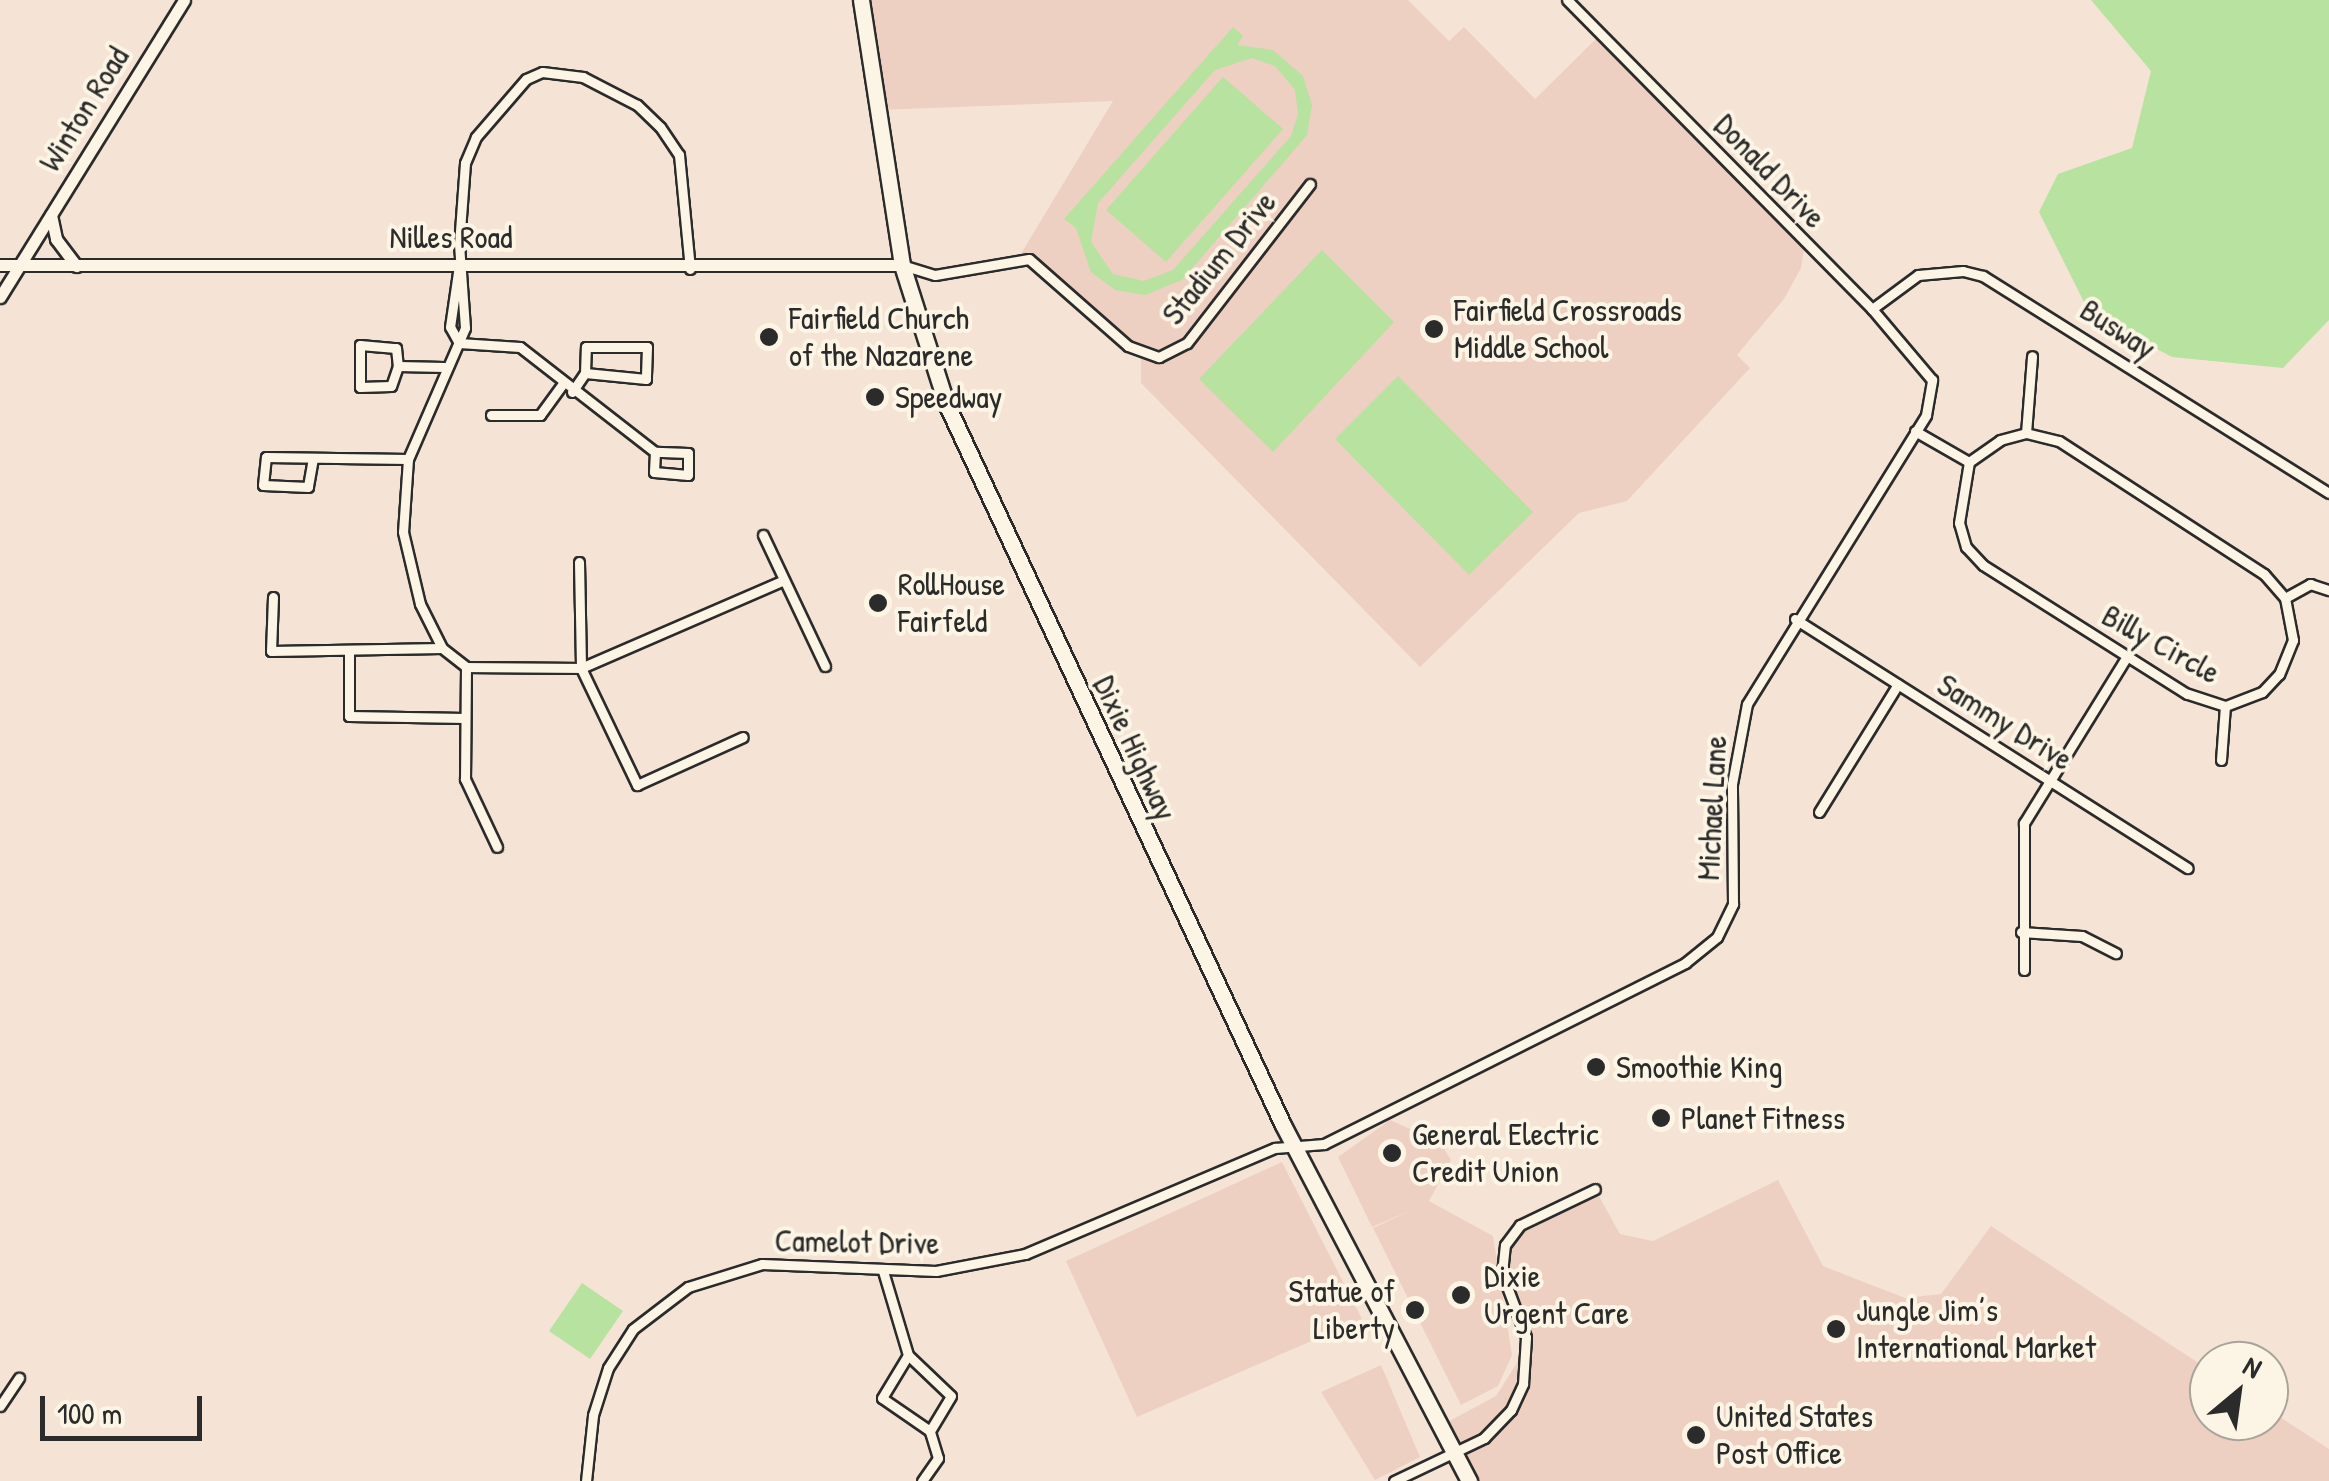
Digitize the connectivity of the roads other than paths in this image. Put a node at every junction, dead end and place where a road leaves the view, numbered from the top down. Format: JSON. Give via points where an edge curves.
{"nodes":[{"id":1,"x":184,"y":0,"type":"edge"},
{"id":2,"x":862,"y":0,"type":"edge"},
{"id":3,"x":1567,"y":0,"type":"edge"},
{"id":4,"x":1310,"y":184,"type":"dead end"},
{"id":5,"x":52,"y":215,"type":"junction"},
{"id":6,"x":460,"y":264,"type":"junction"},
{"id":7,"x":0,"y":265,"type":"edge"},
{"id":8,"x":902,"y":265,"type":"junction"},
{"id":9,"x":20,"y":266,"type":"junction"},
{"id":10,"x":76,"y":266,"type":"junction"},
{"id":11,"x":690,"y":269,"type":"junction"},
{"id":12,"x":0,"y":297,"type":"edge"},
{"id":13,"x":1872,"y":309,"type":"junction"},
{"id":14,"x":459,"y":344,"type":"junction"},
{"id":15,"x":2032,"y":356,"type":"dead end"},
{"id":16,"x":398,"y":366,"type":"junction"},
{"id":17,"x":444,"y":367,"type":"junction"},
{"id":18,"x":585,"y":373,"type":"junction"},
{"id":19,"x":1932,"y":380,"type":"joint"},
{"id":20,"x":562,"y":384,"type":"junction"},
{"id":21,"x":572,"y":392,"type":"junction"},
{"id":22,"x":490,"y":416,"type":"dead end"},
{"id":23,"x":1915,"y":431,"type":"junction"},
{"id":24,"x":2026,"y":433,"type":"junction"},
{"id":25,"x":654,"y":452,"type":"junction"},
{"id":26,"x":313,"y":458,"type":"junction"},
{"id":27,"x":408,"y":459,"type":"junction"},
{"id":28,"x":1969,"y":462,"type":"junction"},
{"id":29,"x":2329,"y":494,"type":"edge"},
{"id":30,"x":763,"y":535,"type":"dead end"},
{"id":31,"x":578,"y":562,"type":"dead end"},
{"id":32,"x":784,"y":580,"type":"junction"},
{"id":33,"x":2329,"y":590,"type":"edge"},
{"id":34,"x":273,"y":596,"type":"dead end"},
{"id":35,"x":2284,"y":598,"type":"junction"},
{"id":36,"x":1795,"y":619,"type":"junction"},
{"id":37,"x":442,"y":648,"type":"junction"},
{"id":38,"x":349,"y":651,"type":"junction"},
{"id":39,"x":2126,"y":658,"type":"junction"},
{"id":40,"x":825,"y":666,"type":"dead end"},
{"id":41,"x":466,"y":667,"type":"junction"},
{"id":42,"x":581,"y":668,"type":"junction"},
{"id":43,"x":1898,"y":684,"type":"junction"},
{"id":44,"x":2224,"y":706,"type":"junction"},
{"id":45,"x":465,"y":718,"type":"junction"},
{"id":46,"x":743,"y":737,"type":"dead end"},
{"id":47,"x":2220,"y":760,"type":"dead end"},
{"id":48,"x":2050,"y":779,"type":"junction"},
{"id":49,"x":1819,"y":812,"type":"dead end"},
{"id":50,"x":497,"y":847,"type":"dead end"},
{"id":51,"x":2188,"y":868,"type":"dead end"},
{"id":52,"x":2021,"y":932,"type":"junction"},
{"id":53,"x":2116,"y":953,"type":"dead end"},
{"id":54,"x":2024,"y":970,"type":"dead end"},
{"id":55,"x":1297,"y":1148,"type":"junction"},
{"id":56,"x":1595,"y":1189,"type":"dead end"},
{"id":57,"x":883,"y":1271,"type":"junction"},
{"id":58,"x":908,"y":1354,"type":"junction"},
{"id":59,"x":19,"y":1378,"type":"dead end"},
{"id":60,"x":0,"y":1406,"type":"edge"},
{"id":61,"x":930,"y":1431,"type":"junction"},
{"id":62,"x":1456,"y":1454,"type":"junction"},
{"id":63,"x":586,"y":1481,"type":"edge"},
{"id":64,"x":922,"y":1481,"type":"edge"},
{"id":65,"x":1394,"y":1481,"type":"edge"},
{"id":66,"x":1469,"y":1481,"type":"edge"}],
"edges":[{"from":1,"to":5,"type":"street","name":"Winton Road"},
{"from":2,"to":8,"type":"main road","name":"Dixie Highway"},
{"from":3,"to":13,"type":"street","name":"Donald Drive"},
{"from":4,"to":8,"type":"street","name":"Stadium Drive","via":[[1187,342],[1159,357],[1128,346],[1029,259],[935,275]]},
{"from":5,"to":9,"type":"street","name":"Winton Road"},
{"from":5,"to":10,"type":"street","via":[[56,239]]},
{"from":6,"to":10,"type":"street","name":"Nilles Road"},
{"from":6,"to":11,"type":"street","name":"Nilles Road"},
{"from":6,"to":11,"type":"street","via":[[464,163],[513,91],[542,72],[583,77],[637,105],[660,127],[679,154]]},
{"from":6,"to":14,"type":"street","via":[[450,328]]},
{"from":7,"to":9,"type":"street","name":"Nilles Road"},
{"from":8,"to":11,"type":"street","name":"Nilles Road"},
{"from":8,"to":55,"type":"main road","name":"Dixie Highway","via":[[956,428]]},
{"from":9,"to":10,"type":"street","name":"Nilles Road"},
{"from":9,"to":12,"type":"street","name":"Winton Road"},
{"from":13,"to":19,"type":"street","name":"Donald Drive"},
{"from":13,"to":29,"type":"street","name":"Busway","via":[[1918,275],[1963,270],[1983,276]]},
{"from":14,"to":17,"type":"street"},
{"from":14,"to":20,"type":"street","via":[[520,348]]},
{"from":15,"to":24,"type":"street"},
{"from":16,"to":16,"type":"street","via":[[396,348],[360,345],[360,387],[391,386]]},
{"from":16,"to":17,"type":"street"},
{"from":17,"to":27,"type":"street"},
{"from":18,"to":18,"type":"street","via":[[586,347],[647,347],[646,379]]},
{"from":18,"to":21,"type":"street"},
{"from":19,"to":23,"type":"street","name":"Michael Lane","via":[[1934,395]]},
{"from":20,"to":21,"type":"street"},
{"from":20,"to":22,"type":"street","via":[[540,415]]},
{"from":21,"to":25,"type":"street"},
{"from":23,"to":28,"type":"street"},
{"from":23,"to":36,"type":"street","name":"Michael Lane"},
{"from":24,"to":28,"type":"street","via":[[2000,440]]},
{"from":24,"to":35,"type":"street","via":[[2058,441],[2264,574]]},
{"from":25,"to":25,"type":"street","via":[[654,472],[688,475],[688,453]]},
{"from":26,"to":26,"type":"street","via":[[266,457],[264,485],[308,487]]},
{"from":26,"to":27,"type":"street"},
{"from":27,"to":37,"type":"street","via":[[403,532],[409,569]]},
{"from":28,"to":39,"type":"street","name":"Billy Circle","via":[[1959,523],[1966,547]]},
{"from":30,"to":32,"type":"street"},
{"from":31,"to":42,"type":"street"},
{"from":32,"to":40,"type":"street"},
{"from":32,"to":42,"type":"street"},
{"from":33,"to":35,"type":"street","via":[[2310,584]]},
{"from":34,"to":38,"type":"street","via":[[271,651]]},
{"from":35,"to":44,"type":"street","name":"Billy Circle","via":[[2293,624],[2289,656],[2262,692]]},
{"from":36,"to":43,"type":"street","name":"Sammy Drive"},
{"from":36,"to":55,"type":"street","name":"Michael Lane","via":[[1757,682],[1739,732],[1732,904],[1717,937],[1685,963],[1324,1144]]},
{"from":37,"to":38,"type":"street"},
{"from":37,"to":41,"type":"street"},
{"from":38,"to":45,"type":"street","via":[[348,716]]},
{"from":39,"to":44,"type":"street","name":"Billy Circle","via":[[2187,694]]},
{"from":39,"to":48,"type":"street"},
{"from":41,"to":42,"type":"street"},
{"from":41,"to":45,"type":"street"},
{"from":42,"to":46,"type":"street","via":[[637,784]]},
{"from":43,"to":48,"type":"street","name":"Sammy Drive"},
{"from":43,"to":49,"type":"street"},
{"from":44,"to":47,"type":"street"},
{"from":45,"to":50,"type":"street","via":[[465,779]]},
{"from":48,"to":51,"type":"street","name":"Sammy Drive"},
{"from":48,"to":52,"type":"street","via":[[2024,823]]},
{"from":52,"to":53,"type":"street","via":[[2082,936]]},
{"from":52,"to":54,"type":"street"},
{"from":55,"to":57,"type":"street","name":"Camelot Drive","via":[[1275,1148],[1001,1262]]},
{"from":55,"to":62,"type":"main road","name":"Dixie Highway"},
{"from":56,"to":62,"type":"street","via":[[1520,1225],[1505,1245],[1502,1274],[1526,1337],[1523,1384],[1499,1426]]},
{"from":57,"to":58,"type":"street"},
{"from":57,"to":63,"type":"street","name":"Camelot Drive","via":[[741,1266],[670,1297],[633,1330],[608,1368],[593,1416]]},
{"from":58,"to":61,"type":"street","via":[[951,1396]]},
{"from":58,"to":61,"type":"street","via":[[882,1398]]},
{"from":59,"to":60,"type":"street"},
{"from":61,"to":64,"type":"street","via":[[938,1458]]},
{"from":62,"to":65,"type":"street"},
{"from":62,"to":66,"type":"main road","name":"Dixie Highway"}]}
